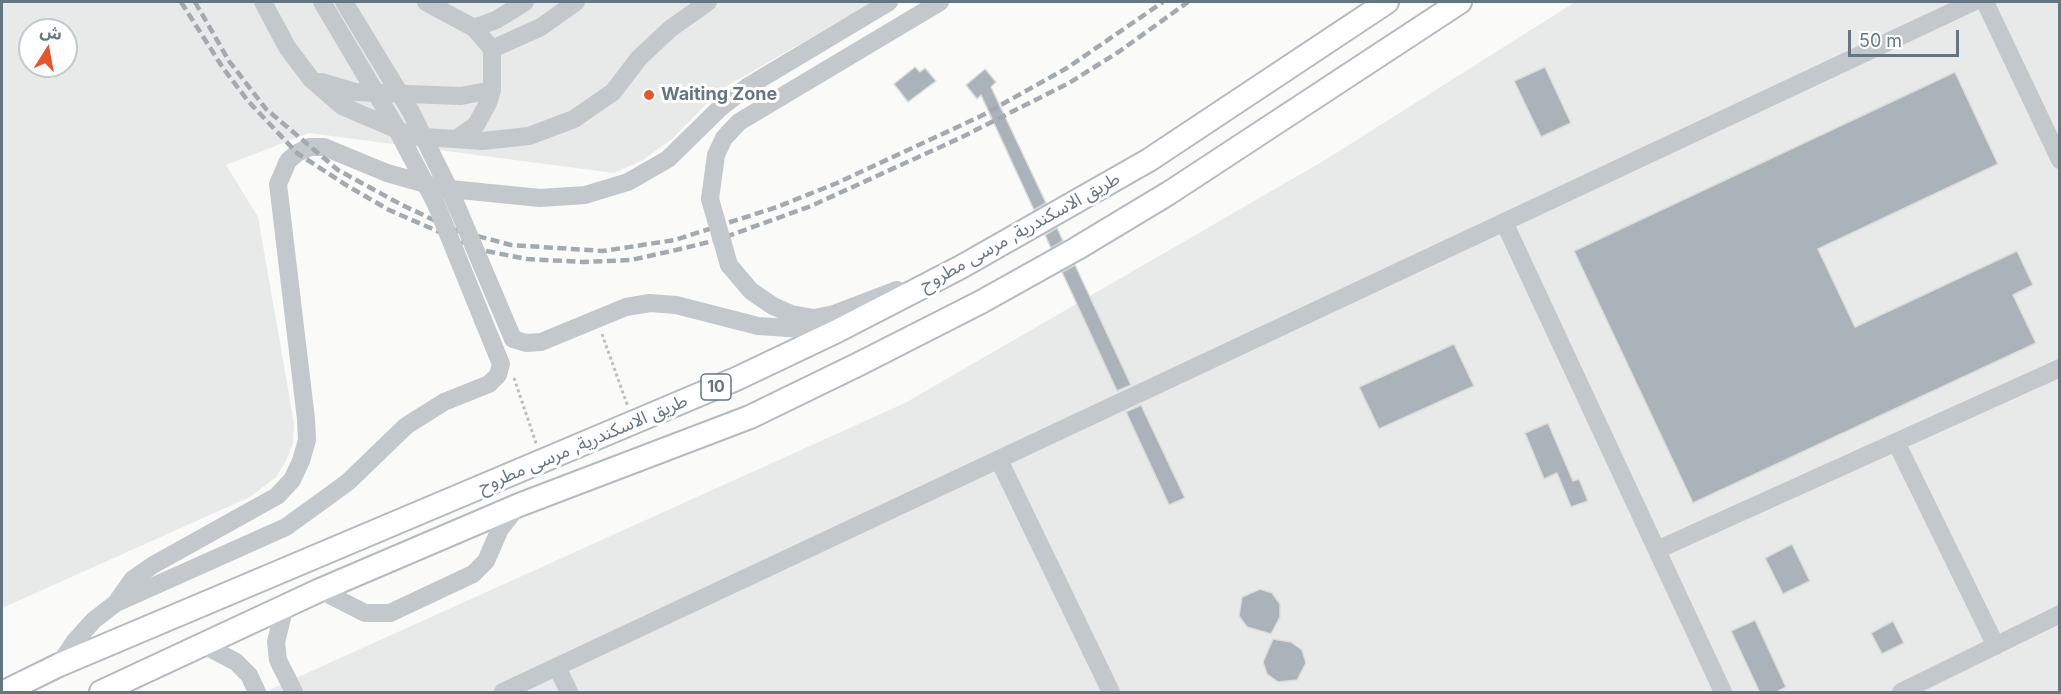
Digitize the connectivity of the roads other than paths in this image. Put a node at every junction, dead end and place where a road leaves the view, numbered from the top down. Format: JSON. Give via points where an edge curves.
{"nodes":[{"id":1,"x":263,"y":2,"type":"edge"},
{"id":2,"x":322,"y":2,"type":"edge"},
{"id":3,"x":344,"y":2,"type":"edge"},
{"id":4,"x":525,"y":2,"type":"edge"},
{"id":5,"x":576,"y":2,"type":"edge"},
{"id":6,"x":708,"y":2,"type":"edge"},
{"id":7,"x":890,"y":2,"type":"edge"},
{"id":8,"x":940,"y":2,"type":"edge"},
{"id":9,"x":1387,"y":2,"type":"edge"},
{"id":10,"x":1460,"y":2,"type":"edge"},
{"id":11,"x":1973,"y":2,"type":"edge"},
{"id":12,"x":1985,"y":2,"type":"edge"},
{"id":13,"x":433,"y":4,"type":"edge"},
{"id":14,"x":474,"y":28,"type":"junction"},
{"id":15,"x":492,"y":49,"type":"junction"},
{"id":16,"x":311,"y":79,"type":"junction"},
{"id":17,"x":492,"y":90,"type":"junction"},
{"id":18,"x":456,"y":139,"type":"junction"},
{"id":19,"x":2060,"y":160,"type":"edge"},
{"id":20,"x":1504,"y":222,"type":"junction"},
{"id":21,"x":961,"y":267,"type":"junction"},
{"id":22,"x":492,"y":286,"type":"junction"},
{"id":23,"x":471,"y":294,"type":"junction"},
{"id":24,"x":728,"y":320,"type":"junction"},
{"id":25,"x":837,"y":331,"type":"junction"},
{"id":26,"x":513,"y":339,"type":"junction"},
{"id":27,"x":2060,"y":368,"type":"edge"},
{"id":28,"x":1896,"y":442,"type":"junction"},
{"id":29,"x":999,"y":460,"type":"junction"},
{"id":30,"x":519,"y":505,"type":"junction"},
{"id":31,"x":1657,"y":550,"type":"junction"},
{"id":32,"x":320,"y":590,"type":"junction"},
{"id":33,"x":116,"y":603,"type":"junction"},
{"id":34,"x":285,"y":606,"type":"junction"},
{"id":35,"x":2060,"y":614,"type":"edge"},
{"id":36,"x":204,"y":645,"type":"junction"},
{"id":37,"x":1996,"y":646,"type":"junction"},
{"id":38,"x":278,"y":660,"type":"junction"},
{"id":39,"x":59,"y":665,"type":"junction"},
{"id":40,"x":557,"y":667,"type":"junction"},
{"id":41,"x":249,"y":675,"type":"junction"},
{"id":42,"x":4,"y":693,"type":"edge"},
{"id":43,"x":100,"y":693,"type":"edge"},
{"id":44,"x":257,"y":693,"type":"edge"},
{"id":45,"x":294,"y":693,"type":"edge"},
{"id":46,"x":503,"y":693,"type":"edge"},
{"id":47,"x":569,"y":693,"type":"edge"},
{"id":48,"x":1111,"y":693,"type":"edge"},
{"id":49,"x":1723,"y":693,"type":"edge"},
{"id":50,"x":1901,"y":693,"type":"edge"}],
"edges":[{"from":1,"to":16,"type":"street","via":[[287,47]]},
{"from":2,"to":23,"type":"street","bridge":true,"via":[[436,204]]},
{"from":3,"to":22,"type":"street","bridge":true,"via":[[411,112]]},
{"from":4,"to":14,"type":"street"},
{"from":5,"to":15,"type":"street","via":[[541,27]]},
{"from":6,"to":18,"type":"street","via":[[639,58],[613,92],[574,119],[529,136],[482,141]]},
{"from":7,"to":33,"type":"street","via":[[747,87],[718,109],[668,159],[628,182],[585,195],[540,198],[440,188],[387,173],[324,147],[310,147],[297,153],[288,161],[278,184],[306,419],[302,461],[278,496],[153,565],[134,579]]},
{"from":8,"to":21,"type":"street","bridge":true,"via":[[739,122],[724,138],[716,155],[710,199],[729,265],[751,291],[791,314],[814,318],[834,314]]},
{"from":9,"to":21,"type":"main road","name":"طريق الاسكندرية, مرسى مطروح","number":"10","via":[[1149,160]]},
{"from":10,"to":30,"type":"main road","name":"طريق الاسكندرية, مرسى مطروح","number":"10","via":[[1169,193],[981,302],[750,417]]},
{"from":11,"to":20,"type":"street"},
{"from":12,"to":19,"type":"street"},
{"from":13,"to":14,"type":"street"},
{"from":14,"to":15,"type":"street"},
{"from":15,"to":17,"type":"street"},
{"from":16,"to":17,"type":"street","via":[[355,92],[461,96]]},
{"from":16,"to":18,"type":"street","via":[[342,105],[411,136]]},
{"from":17,"to":18,"type":"street","via":[[476,125]]},
{"from":20,"to":29,"type":"street"},
{"from":20,"to":31,"type":"street"},
{"from":21,"to":25,"type":"main road","name":"طريق الاسكندرية, مرسى مطروح","number":"10"},
{"from":22,"to":23,"type":"street","bridge":true},
{"from":22,"to":26,"type":"street","bridge":true},
{"from":23,"to":33,"type":"street","bridge":true,"via":[[501,364],[498,375],[489,384],[444,402],[406,426],[348,482],[296,522]]},
{"from":24,"to":25,"type":"street","via":[[783,329]]},
{"from":24,"to":26,"type":"street","via":[[676,305],[650,303],[626,308],[541,342]]},
{"from":24,"to":26,"type":"street","via":[[649,316],[600,329],[535,355],[518,350]]},
{"from":25,"to":39,"type":"main road","name":"طريق الاسكندرية, مرسى مطروح","number":"10","via":[[736,379]]},
{"from":27,"to":28,"type":"street"},
{"from":28,"to":31,"type":"street"},
{"from":28,"to":37,"type":"street"},
{"from":29,"to":40,"type":"street"},
{"from":29,"to":48,"type":"street"},
{"from":30,"to":32,"type":"main road","name":"طريق الاسكندرية, مرسى مطروح","number":"10"},
{"from":30,"to":32,"type":"street","via":[[500,529],[486,561],[473,574],[390,613],[365,613]]},
{"from":31,"to":49,"type":"street"},
{"from":32,"to":34,"type":"main road","name":"طريق الاسكندرية, مرسى مطروح","number":"10"},
{"from":33,"to":39,"type":"street","via":[[94,620]]},
{"from":34,"to":36,"type":"main road","name":"طريق الاسكندرية, مرسى مطروح","number":"10"},
{"from":34,"to":38,"type":"street","via":[[276,642]]},
{"from":35,"to":37,"type":"street"},
{"from":36,"to":41,"type":"street","via":[[220,652]]},
{"from":36,"to":43,"type":"main road","name":"طريق الاسكندرية, مرسى مطروح","number":"10"},
{"from":37,"to":50,"type":"street"},
{"from":38,"to":41,"type":"street"},
{"from":38,"to":45,"type":"street"},
{"from":39,"to":42,"type":"main road","name":"طريق الاسكندرية, مرسى مطروح","number":"10"},
{"from":40,"to":46,"type":"street"},
{"from":40,"to":47,"type":"street"},
{"from":41,"to":44,"type":"street"}]}
